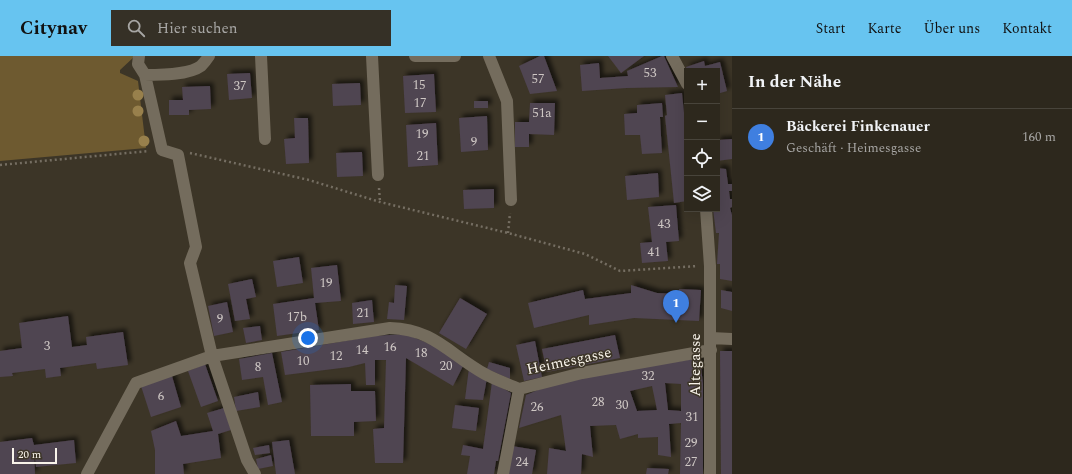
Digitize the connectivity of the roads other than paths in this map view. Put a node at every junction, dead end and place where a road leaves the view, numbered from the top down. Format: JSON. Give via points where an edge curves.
{"nodes":[{"id":1,"x":139,"y":56,"type":"edge"},
{"id":2,"x":209,"y":56,"type":"edge"},
{"id":3,"x":261,"y":56,"type":"edge"},
{"id":4,"x":372,"y":56,"type":"edge"},
{"id":5,"x":415,"y":56,"type":"edge"},
{"id":6,"x":455,"y":56,"type":"edge"},
{"id":7,"x":489,"y":56,"type":"edge"},
{"id":8,"x":672,"y":56,"type":"edge"},
{"id":9,"x":145,"y":75,"type":"junction"},
{"id":10,"x":684,"y":78,"type":"edge"},
{"id":11,"x":264,"y":139,"type":"dead end"},
{"id":12,"x":378,"y":175,"type":"dead end"},
{"id":13,"x":511,"y":200,"type":"road end"},
{"id":14,"x":706,"y":212,"type":"edge"},
{"id":15,"x":732,"y":339,"type":"edge"},
{"id":16,"x":711,"y":344,"type":"junction"},
{"id":17,"x":212,"y":356,"type":"junction"},
{"id":18,"x":519,"y":389,"type":"junction"},
{"id":19,"x":87,"y":474,"type":"edge"},
{"id":20,"x":255,"y":474,"type":"edge"},
{"id":21,"x":503,"y":474,"type":"edge"},
{"id":22,"x":710,"y":474,"type":"edge"}],
"edges":[{"from":1,"to":9,"type":"street","via":[[138,64]]},
{"from":2,"to":9,"type":"street","via":[[193,70]]},
{"from":3,"to":11,"type":"street"},
{"from":4,"to":12,"type":"street"},
{"from":5,"to":6,"type":"street"},
{"from":7,"to":13,"type":"street","via":[[507,101]]},
{"from":8,"to":10,"type":"street"},
{"from":9,"to":17,"type":"street","via":[[162,150],[178,155],[196,247],[190,263]]},
{"from":14,"to":16,"type":"street","name":"Altegasse"},
{"from":15,"to":16,"type":"street","name":"Heimesgasse"},
{"from":16,"to":18,"type":"street","name":"Heimesgasse"},
{"from":16,"to":22,"type":"street","name":"Altegasse"},
{"from":17,"to":18,"type":"street","via":[[390,328],[407,328],[429,336],[485,374]]},
{"from":17,"to":19,"type":"street","via":[[136,383]]},
{"from":17,"to":20,"type":"street","via":[[246,460]]},
{"from":18,"to":21,"type":"street","name":"Heimesgasse"}]}
